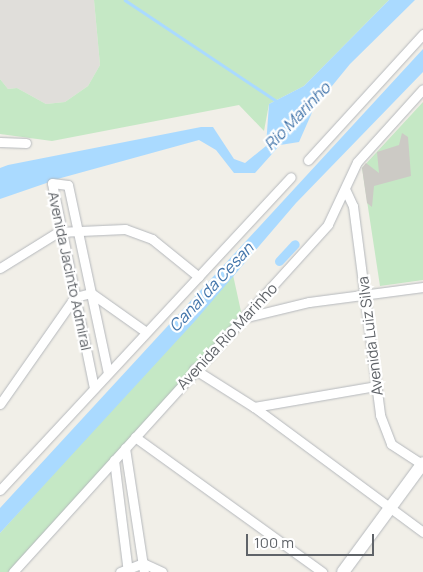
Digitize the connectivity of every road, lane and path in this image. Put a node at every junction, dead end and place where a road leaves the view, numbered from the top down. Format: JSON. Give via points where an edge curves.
{"nodes":[{"id":1,"x":423,"y":34,"type":"edge"},
{"id":2,"x":423,"y":89,"type":"edge"},
{"id":3,"x":0,"y":142,"type":"edge"},
{"id":4,"x":26,"y":142,"type":"dead end"},
{"id":5,"x":308,"y":160,"type":"dead end"},
{"id":6,"x":291,"y":177,"type":"dead end"},
{"id":7,"x":345,"y":189,"type":"junction"},
{"id":8,"x":78,"y":228,"type":"junction"},
{"id":9,"x":62,"y":231,"type":"junction"},
{"id":10,"x":0,"y":268,"type":"edge"},
{"id":11,"x":199,"y":277,"type":"junction"},
{"id":12,"x":423,"y":287,"type":"edge"},
{"id":13,"x":91,"y":293,"type":"junction"},
{"id":14,"x":75,"y":297,"type":"junction"},
{"id":15,"x":366,"y":297,"type":"junction"},
{"id":16,"x":246,"y":317,"type":"junction"},
{"id":17,"x":146,"y":332,"type":"junction"},
{"id":18,"x":194,"y":369,"type":"junction"},
{"id":19,"x":108,"y":373,"type":"junction"},
{"id":20,"x":375,"y":386,"type":"junction"},
{"id":21,"x":94,"y":388,"type":"junction"},
{"id":22,"x":0,"y":404,"type":"edge"},
{"id":23,"x":254,"y":407,"type":"junction"},
{"id":24,"x":135,"y":437,"type":"junction"},
{"id":25,"x":125,"y":448,"type":"junction"},
{"id":26,"x":114,"y":460,"type":"junction"},
{"id":27,"x":422,"y":464,"type":"edge"},
{"id":28,"x":0,"y":490,"type":"edge"},
{"id":29,"x":391,"y":508,"type":"junction"},
{"id":30,"x":423,"y":532,"type":"edge"},
{"id":31,"x":144,"y":568,"type":"edge"},
{"id":32,"x":128,"y":569,"type":"edge"},
{"id":33,"x":13,"y":572,"type":"edge"},
{"id":34,"x":120,"y":572,"type":"edge"},
{"id":35,"x":162,"y":572,"type":"edge"},
{"id":36,"x":322,"y":572,"type":"edge"},
{"id":37,"x":343,"y":572,"type":"edge"}],
"edges":[{"from":1,"to":5,"type":"street"},
{"from":2,"to":7,"type":"street","name":"Avenida Rio Marinho","via":[[362,156]]},
{"from":3,"to":4,"type":"street"},
{"from":6,"to":11,"type":"street"},
{"from":7,"to":15,"type":"street","name":"Avenida Luiz Silva","via":[[353,206]]},
{"from":7,"to":16,"type":"street","name":"Avenida Rio Marinho","via":[[328,224]]},
{"from":8,"to":9,"type":"street"},
{"from":8,"to":9,"type":"street","name":"Avenida Jacinto Admiral","via":[[68,185],[52,183]]},
{"from":8,"to":11,"type":"street","via":[[139,232]]},
{"from":8,"to":13,"type":"street","name":"Avenida Jacinto Admiral"},
{"from":9,"to":10,"type":"street","via":[[40,239]]},
{"from":9,"to":14,"type":"street","name":"Avenida Jacinto Admiral"},
{"from":11,"to":17,"type":"street"},
{"from":12,"to":15,"type":"street"},
{"from":13,"to":14,"type":"street"},
{"from":13,"to":17,"type":"street"},
{"from":13,"to":19,"type":"street","name":"Avenida Jacinto Admiral"},
{"from":14,"to":21,"type":"street","name":"Avenida Jacinto Admiral"},
{"from":14,"to":22,"type":"street"},
{"from":15,"to":16,"type":"street","via":[[309,302]]},
{"from":15,"to":20,"type":"street","name":"Avenida Luiz Silva"},
{"from":16,"to":18,"type":"street","name":"Avenida Rio Marinho"},
{"from":17,"to":19,"type":"street"},
{"from":18,"to":23,"type":"street"},
{"from":18,"to":24,"type":"street","name":"Avenida Rio Marinho"},
{"from":19,"to":21,"type":"street"},
{"from":20,"to":23,"type":"street"},
{"from":20,"to":27,"type":"street","name":"Avenida Luiz Silva","via":[[391,444]]},
{"from":21,"to":28,"type":"street"},
{"from":23,"to":29,"type":"street"},
{"from":24,"to":25,"type":"street","name":"Avenida Rio Marinho"},
{"from":24,"to":36,"type":"street"},
{"from":25,"to":26,"type":"street","name":"Avenida Rio Marinho"},
{"from":25,"to":31,"type":"street"},
{"from":26,"to":32,"type":"street"},
{"from":26,"to":33,"type":"street","name":"Avenida Rio Marinho"},
{"from":27,"to":29,"type":"street"},
{"from":29,"to":30,"type":"street"},
{"from":29,"to":37,"type":"street"},
{"from":31,"to":32,"type":"street"},
{"from":31,"to":35,"type":"street"},
{"from":32,"to":34,"type":"street"}]}
